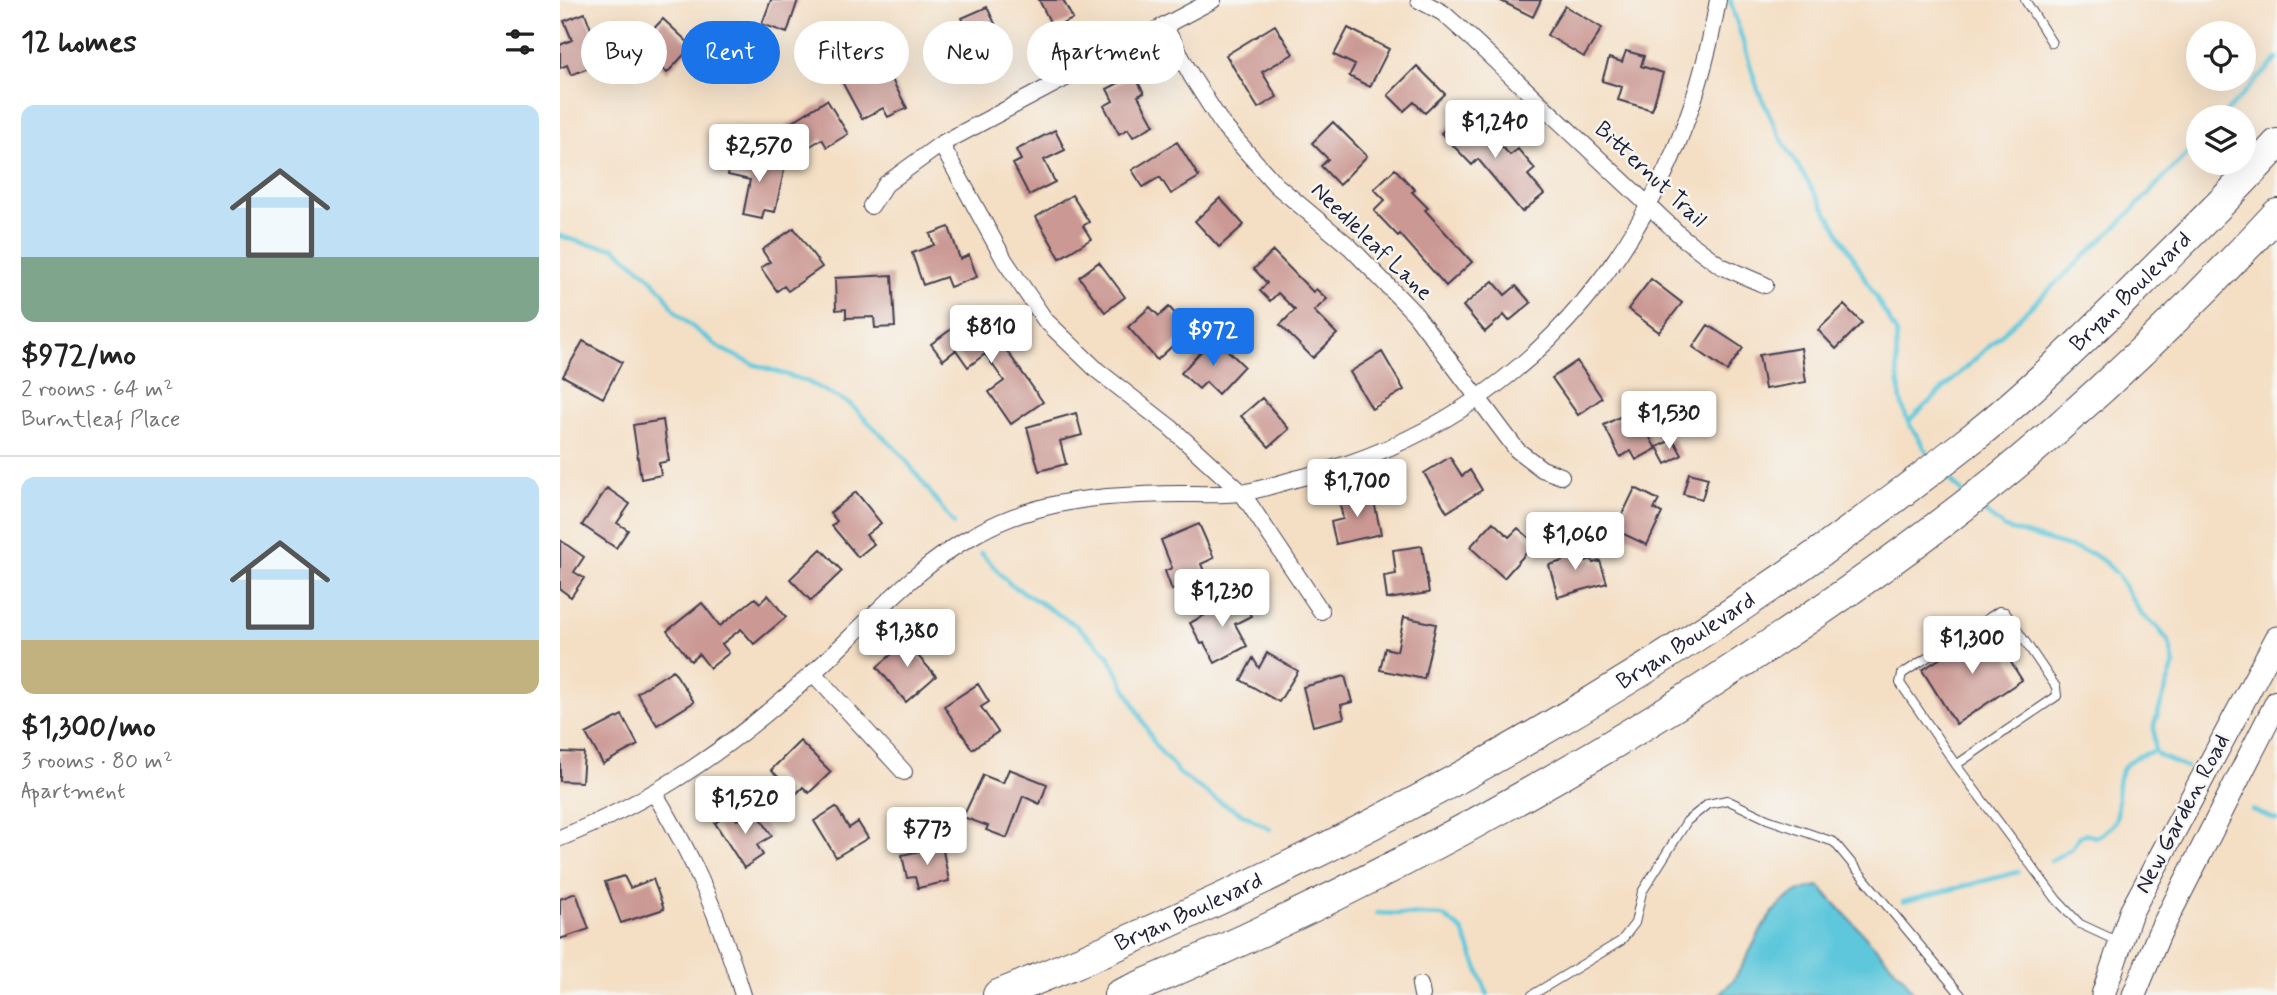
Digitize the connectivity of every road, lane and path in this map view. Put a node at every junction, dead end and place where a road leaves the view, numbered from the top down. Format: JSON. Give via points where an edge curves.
{"nodes":[{"id":1,"x":1213,"y":0,"type":"edge"},
{"id":2,"x":1419,"y":0,"type":"edge"},
{"id":3,"x":1718,"y":0,"type":"edge"},
{"id":4,"x":2025,"y":0,"type":"edge"},
{"id":5,"x":1172,"y":21,"type":"edge"},
{"id":6,"x":2052,"y":43,"type":"dead end"},
{"id":7,"x":1184,"y":62,"type":"edge"},
{"id":8,"x":1054,"y":84,"type":"edge"},
{"id":9,"x":942,"y":144,"type":"junction"},
{"id":10,"x":2277,"y":144,"type":"edge"},
{"id":11,"x":871,"y":206,"type":"dead end"},
{"id":12,"x":1649,"y":207,"type":"junction"},
{"id":13,"x":2277,"y":214,"type":"edge"},
{"id":14,"x":1765,"y":285,"type":"dead end"},
{"id":15,"x":1477,"y":398,"type":"junction"},
{"id":16,"x":1561,"y":476,"type":"dead end"},
{"id":17,"x":1242,"y":493,"type":"junction"},
{"id":18,"x":1321,"y":611,"type":"dead end"},
{"id":19,"x":2277,"y":638,"type":"edge"},
{"id":20,"x":814,"y":673,"type":"junction"},
{"id":21,"x":2277,"y":702,"type":"edge"},
{"id":22,"x":1956,"y":765,"type":"junction"},
{"id":23,"x":904,"y":772,"type":"dead end"},
{"id":24,"x":655,"y":794,"type":"junction"},
{"id":25,"x":560,"y":838,"type":"edge"},
{"id":26,"x":2121,"y":943,"type":"junction"},
{"id":27,"x":743,"y":995,"type":"edge"},
{"id":28,"x":998,"y":995,"type":"edge"},
{"id":29,"x":1119,"y":995,"type":"edge"},
{"id":30,"x":1532,"y":995,"type":"edge"},
{"id":31,"x":1961,"y":995,"type":"edge"},
{"id":32,"x":2103,"y":995,"type":"edge"},
{"id":33,"x":2126,"y":995,"type":"edge"},
{"id":34,"x":2134,"y":995,"type":"edge"}],
"edges":[{"from":1,"to":5,"type":"street"},
{"from":2,"to":12,"type":"street","name":"Bitternut Trail","via":[[1461,29]]},
{"from":3,"to":12,"type":"street","via":[[1689,116]]},
{"from":4,"to":6,"type":"lane"},
{"from":7,"to":15,"type":"street","name":"Needleleaf Lane","via":[[1222,124],[1276,185],[1350,247],[1415,314]]},
{"from":8,"to":9,"type":"street"},
{"from":9,"to":11,"type":"street","via":[[886,184]]},
{"from":9,"to":17,"type":"street","via":[[1005,261],[1045,320]]},
{"from":10,"to":28,"type":"highway","name":"Bryan Boulevard","via":[[2063,360],[1977,434],[1847,534],[1719,623],[1547,729],[1391,816],[1149,931]]},
{"from":12,"to":14,"type":"street","name":"Bitternut Trail","via":[[1721,266]]},
{"from":12,"to":15,"type":"street","via":[[1614,264],[1583,302],[1544,345]]},
{"from":13,"to":29,"type":"highway","name":"Bryan Boulevard","via":[[2199,296],[2047,438],[1841,597],[1630,735],[1435,846]]},
{"from":15,"to":16,"type":"street","name":"Needleleaf Lane","via":[[1517,450],[1542,469]]},
{"from":15,"to":17,"type":"street","via":[[1411,438],[1341,467]]},
{"from":17,"to":18,"type":"street"},
{"from":17,"to":20,"type":"street","via":[[1105,496],[1063,501],[1003,520],[941,555]]},
{"from":19,"to":26,"type":"main road","name":"New Garden Road","via":[[2158,858]]},
{"from":20,"to":23,"type":"street"},
{"from":20,"to":24,"type":"street","via":[[743,734]]},
{"from":21,"to":34,"type":"main road","name":"New Garden Road","via":[[2159,934]]},
{"from":22,"to":22,"type":"lane","via":[[1900,683],[1902,674],[1998,611],[2005,612],[2056,687],[2057,696]]},
{"from":22,"to":26,"type":"lane","via":[[2057,900],[2080,924]]},
{"from":24,"to":25,"type":"street"},
{"from":24,"to":27,"type":"street","via":[[696,866],[722,927]]},
{"from":26,"to":32,"type":"main road","name":"New Garden Road"},
{"from":26,"to":33,"type":"main road","via":[[2140,950]]},
{"from":30,"to":31,"type":"lane","via":[[1621,941],[1635,923],[1642,892],[1687,821],[1708,804],[1727,800],[1834,842]]}]}
